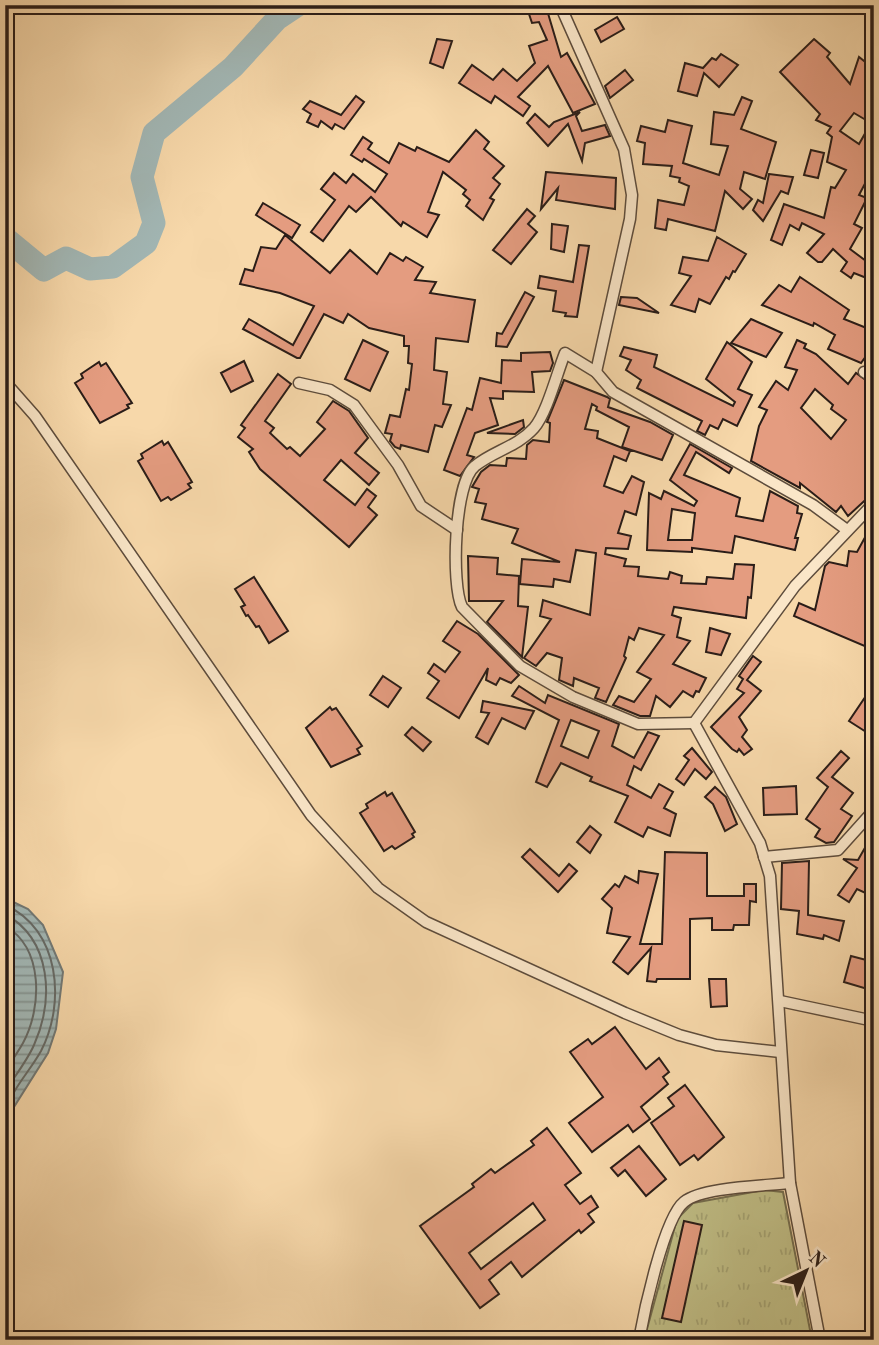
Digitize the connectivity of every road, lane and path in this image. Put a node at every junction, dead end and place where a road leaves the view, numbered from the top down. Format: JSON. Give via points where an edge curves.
{"nodes":[{"id":1,"x":560,"y":5,"type":"edge"},
{"id":2,"x":596,"y":372,"type":"junction"},
{"id":3,"x":5,"y":382,"type":"edge"},
{"id":4,"x":299,"y":383,"type":"dead end"},
{"id":5,"x":874,"y":503,"type":"edge"},
{"id":6,"x":457,"y":530,"type":"junction"},
{"id":7,"x":847,"y":530,"type":"junction"},
{"id":8,"x":694,"y":723,"type":"junction"},
{"id":9,"x":874,"y":810,"type":"edge"},
{"id":10,"x":764,"y":857,"type":"junction"},
{"id":11,"x":780,"y":1001,"type":"junction"},
{"id":12,"x":874,"y":1021,"type":"edge"},
{"id":13,"x":780,"y":1052,"type":"junction"},
{"id":14,"x":790,"y":1183,"type":"junction"},
{"id":15,"x":639,"y":1340,"type":"edge"},
{"id":16,"x":820,"y":1340,"type":"edge"}],
"edges":[{"from":1,"to":2,"type":"street","via":[[624,149],[632,195],[631,219]]},
{"from":2,"to":6,"type":"street","via":[[565,353],[534,428],[476,465],[464,479]]},
{"from":2,"to":7,"type":"street","via":[[614,392],[813,505]]},
{"from":3,"to":13,"type":"street","via":[[35,416],[311,815],[378,888],[426,922],[625,1013],[716,1045]]},
{"from":4,"to":6,"type":"street","via":[[330,390],[354,405],[421,506]]},
{"from":5,"to":7,"type":"street"},
{"from":6,"to":8,"type":"street","via":[[459,602],[520,666],[572,697],[625,720],[651,725]]},
{"from":7,"to":8,"type":"street","via":[[795,586]]},
{"from":8,"to":10,"type":"street"},
{"from":9,"to":10,"type":"street","via":[[838,850]]},
{"from":10,"to":11,"type":"street","via":[[770,876]]},
{"from":11,"to":12,"type":"street"},
{"from":11,"to":13,"type":"street"},
{"from":13,"to":14,"type":"street"},
{"from":14,"to":15,"type":"street","via":[[703,1194],[685,1201],[668,1228]]},
{"from":14,"to":16,"type":"street"}]}
